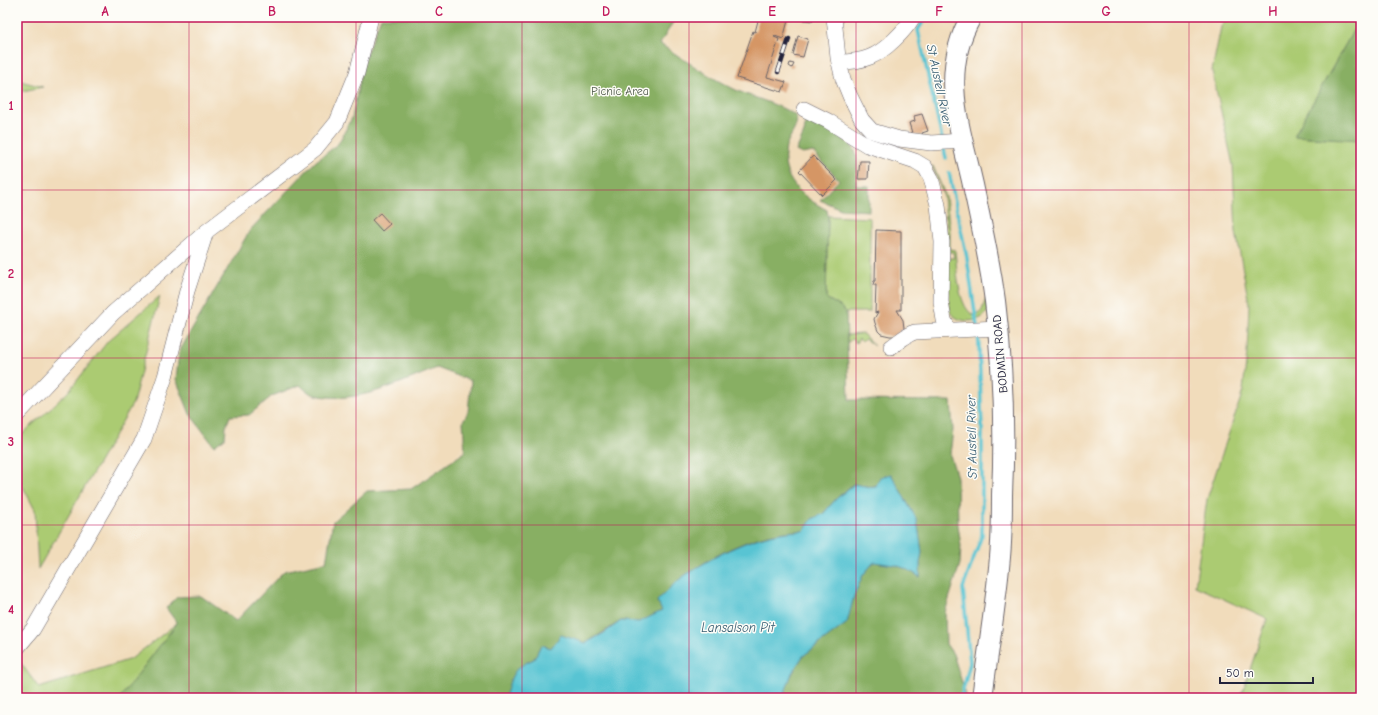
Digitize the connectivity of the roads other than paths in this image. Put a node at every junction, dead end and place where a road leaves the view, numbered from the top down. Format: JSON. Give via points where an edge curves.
{"nodes":[{"id":1,"x":371,"y":17,"type":"edge"},
{"id":2,"x":834,"y":17,"type":"edge"},
{"id":3,"x":913,"y":17,"type":"edge"},
{"id":4,"x":971,"y":17,"type":"edge"},
{"id":5,"x":839,"y":62,"type":"junction"},
{"id":6,"x":804,"y":110,"type":"dead end"},
{"id":7,"x":950,"y":142,"type":"junction"},
{"id":8,"x":206,"y":231,"type":"junction"},
{"id":9,"x":994,"y":328,"type":"junction"},
{"id":10,"x":949,"y":330,"type":"junction"},
{"id":11,"x":891,"y":347,"type":"dead end"},
{"id":12,"x":17,"y":415,"type":"edge"},
{"id":13,"x":17,"y":648,"type":"edge"},
{"id":14,"x":982,"y":698,"type":"edge"}],
"edges":[{"from":1,"to":8,"type":"lane","via":[[356,73],[337,122],[315,149]]},
{"from":2,"to":5,"type":"lane"},
{"from":3,"to":5,"type":"lane","via":[[900,34],[871,57]]},
{"from":4,"to":7,"type":"main road","name":"BODMIN ROAD","via":[[956,55],[955,102]]},
{"from":5,"to":7,"type":"lane","via":[[850,96],[862,120],[872,131],[899,139],[931,143]]},
{"from":6,"to":10,"type":"lane","via":[[828,121],[867,145],[915,161],[925,167],[931,178],[938,205],[942,242],[941,302],[944,320]]},
{"from":7,"to":9,"type":"main road","name":"BODMIN ROAD","via":[[990,267]]},
{"from":8,"to":12,"type":"lane","via":[[113,313]]},
{"from":8,"to":13,"type":"lane","via":[[187,291],[165,377],[144,439],[33,628]]},
{"from":9,"to":10,"type":"lane"},
{"from":9,"to":14,"type":"main road","name":"BODMIN ROAD","via":[[1002,370],[1004,411],[1000,557]]},
{"from":10,"to":11,"type":"lane","via":[[907,334]]}]}
